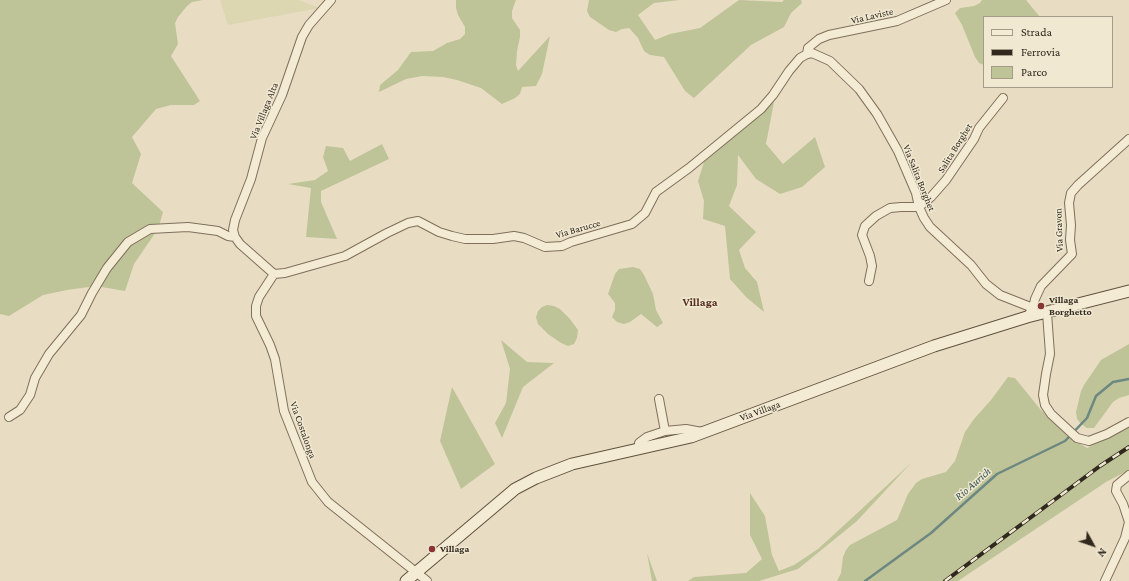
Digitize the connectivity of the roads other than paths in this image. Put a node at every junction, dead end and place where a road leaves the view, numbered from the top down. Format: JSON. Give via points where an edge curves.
{"nodes":[{"id":1,"x":331,"y":0,"type":"edge"},
{"id":2,"x":946,"y":0,"type":"edge"},
{"id":3,"x":807,"y":54,"type":"junction"},
{"id":4,"x":1003,"y":98,"type":"dead end"},
{"id":5,"x":1129,"y":139,"type":"edge"},
{"id":6,"x":919,"y":207,"type":"junction"},
{"id":7,"x":235,"y":237,"type":"junction"},
{"id":8,"x":274,"y":274,"type":"junction"},
{"id":9,"x":868,"y":281,"type":"dead end"},
{"id":10,"x":1129,"y":291,"type":"edge"},
{"id":11,"x":1030,"y":313,"type":"junction"},
{"id":12,"x":1047,"y":313,"type":"junction"},
{"id":13,"x":658,"y":399,"type":"dead end"},
{"id":14,"x":9,"y":417,"type":"dead end"},
{"id":15,"x":1129,"y":422,"type":"edge"},
{"id":16,"x":665,"y":431,"type":"junction"},
{"id":17,"x":702,"y":432,"type":"junction"},
{"id":18,"x":638,"y":450,"type":"junction"},
{"id":19,"x":1129,"y":475,"type":"edge"},
{"id":20,"x":416,"y":573,"type":"junction"},
{"id":21,"x":406,"y":581,"type":"edge"},
{"id":22,"x":427,"y":581,"type":"edge"},
{"id":23,"x":1105,"y":581,"type":"edge"}],
"edges":[{"from":1,"to":7,"type":"street","name":"Via Villaga Alta","via":[[309,25],[302,38],[282,95],[262,138],[251,179],[238,208]]},
{"from":2,"to":3,"type":"street","name":"Via Laviste","via":[[897,21],[829,35],[808,48]]},
{"from":3,"to":6,"type":"street","name":"Via Salita Borghet","via":[[812,53],[830,61],[859,89],[898,151]]},
{"from":3,"to":8,"type":"street","name":"Via Barucce","via":[[788,71],[761,109],[656,192],[645,213],[632,224],[562,246],[545,247],[514,236],[493,239],[452,236],[418,221],[387,233],[345,256],[285,274]]},
{"from":4,"to":6,"type":"street","name":"Salita Borghet","via":[[979,128],[946,180]]},
{"from":5,"to":11,"type":"street","name":"Via Gravon","via":[[1071,193],[1068,203],[1072,254],[1041,286]]},
{"from":6,"to":9,"type":"street","via":[[890,208],[865,226],[862,235],[872,266]]},
{"from":6,"to":11,"type":"street","name":"Via Salita Borghet","via":[[930,227],[971,265],[986,284]]},
{"from":7,"to":8,"type":"street"},
{"from":7,"to":14,"type":"street","via":[[188,227],[150,229],[128,242],[107,268],[81,315],[49,354],[35,378],[24,405]]},
{"from":8,"to":20,"type":"street","name":"Via Costalonga","via":[[256,306],[256,316],[275,359],[284,411],[312,482],[328,502]]},
{"from":10,"to":12,"type":"street","name":"Via Villaga"},
{"from":11,"to":12,"type":"street","name":"Via Villaga"},
{"from":11,"to":17,"type":"street","name":"Via Villaga"},
{"from":12,"to":15,"type":"street","via":[[1050,354],[1043,395],[1045,405],[1051,414],[1077,438],[1089,441]]},
{"from":13,"to":16,"type":"street"},
{"from":16,"to":17,"type":"street","via":[[686,429]]},
{"from":16,"to":18,"type":"street","via":[[647,437],[639,443]]},
{"from":17,"to":18,"type":"street","name":"Via Villaga"},
{"from":18,"to":20,"type":"street","name":"Via Villaga","via":[[572,464],[515,489]]},
{"from":19,"to":23,"type":"street","via":[[1117,485],[1116,491],[1129,522],[1125,538]]},
{"from":20,"to":21,"type":"street","name":"Via Villaga"},
{"from":20,"to":22,"type":"street","name":"Via Costalonga"}]}
